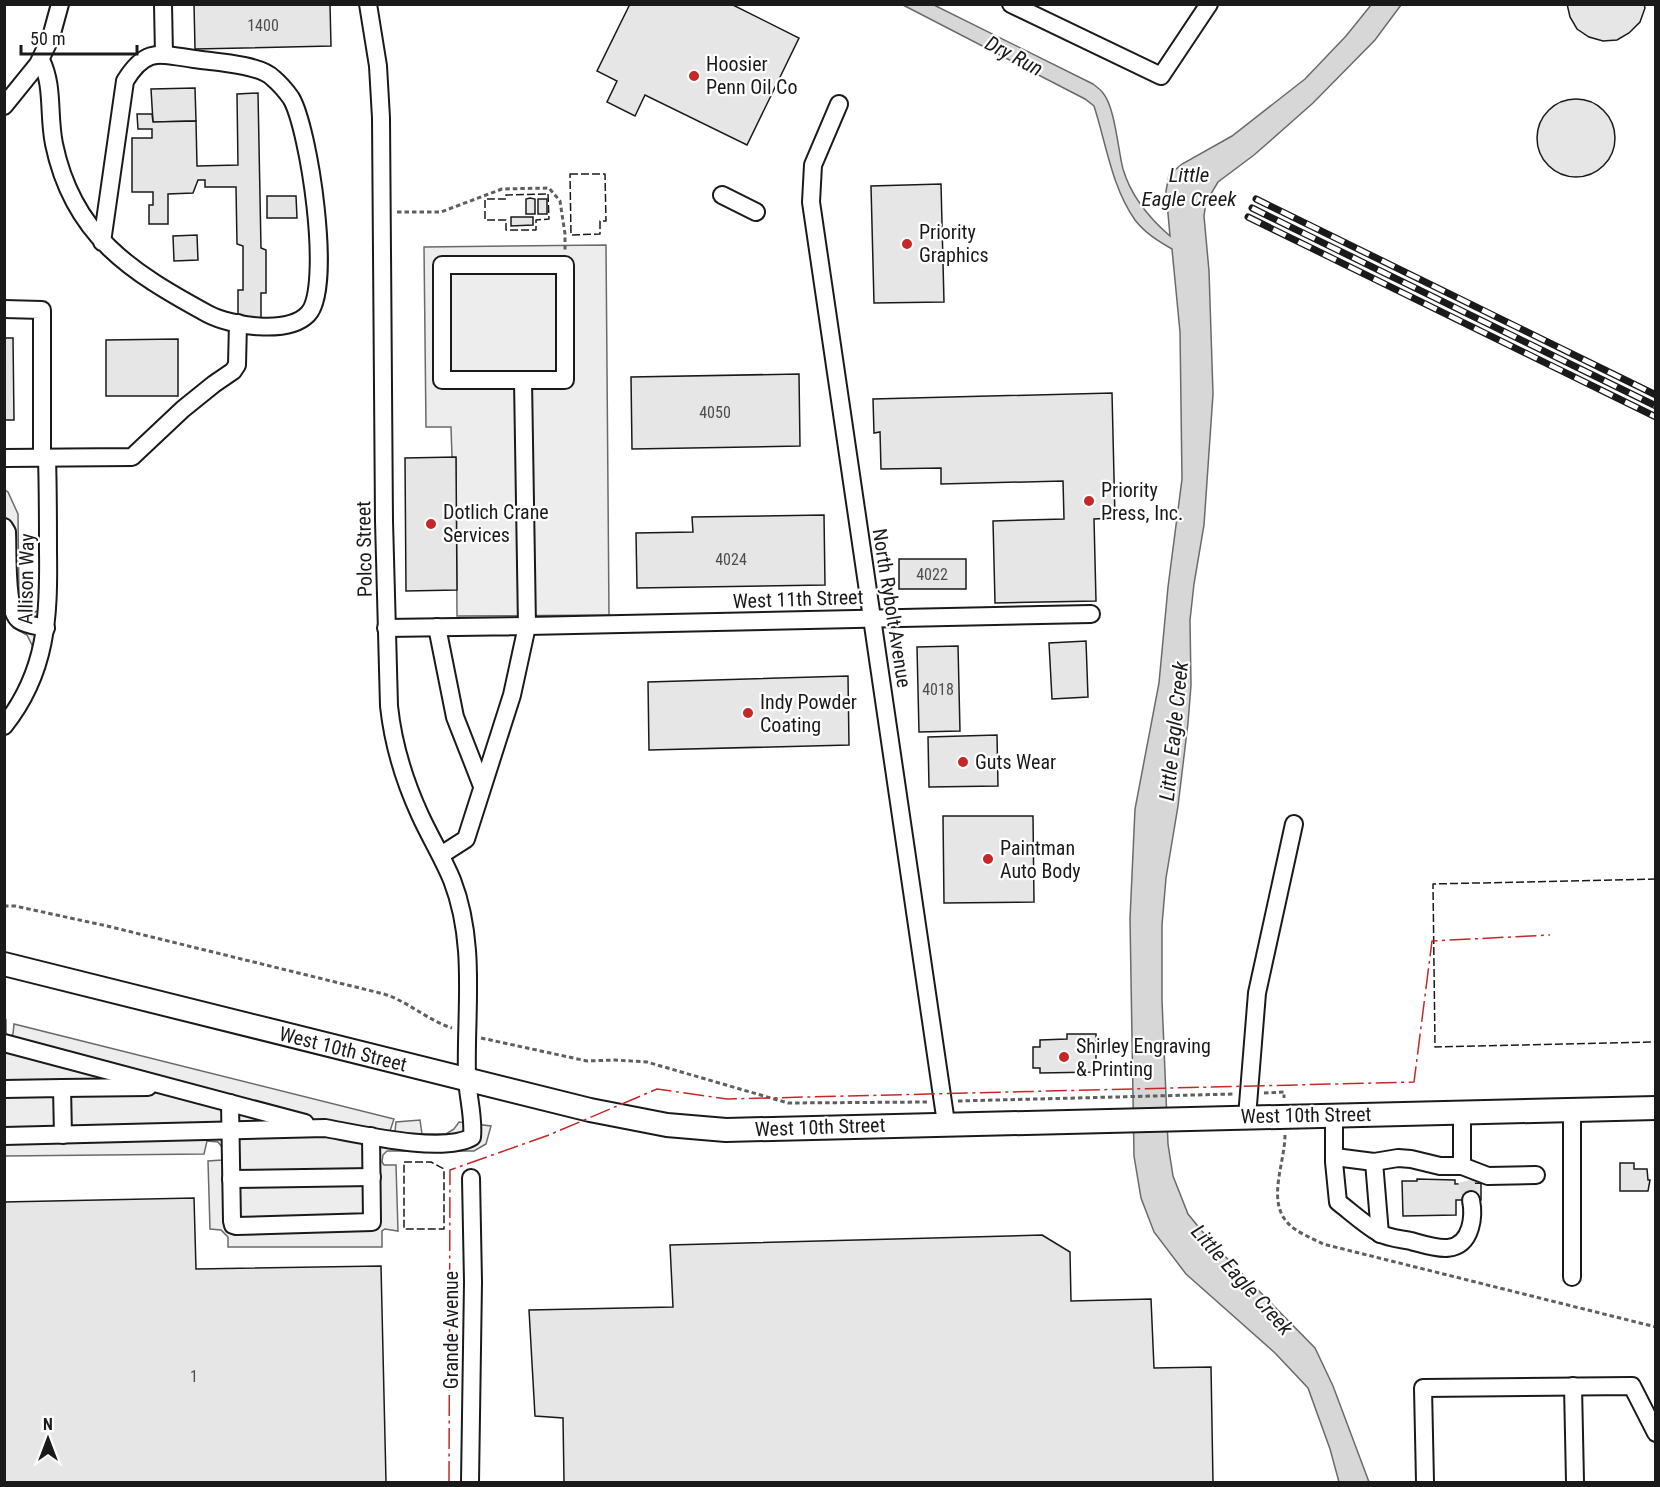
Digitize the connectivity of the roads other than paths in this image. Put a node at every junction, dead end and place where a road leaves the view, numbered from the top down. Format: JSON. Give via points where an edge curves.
{"nodes":[{"id":1,"x":60,"y":4,"type":"edge"},
{"id":2,"x":163,"y":4,"type":"edge"},
{"id":3,"x":368,"y":4,"type":"edge"},
{"id":4,"x":1011,"y":4,"type":"edge"},
{"id":5,"x":1209,"y":4,"type":"edge"},
{"id":6,"x":164,"y":55,"type":"junction"},
{"id":7,"x":40,"y":60,"type":"junction"},
{"id":8,"x":839,"y":104,"type":"dead end"},
{"id":9,"x":4,"y":106,"type":"edge"},
{"id":10,"x":722,"y":195,"type":"dead end"},
{"id":11,"x":756,"y":212,"type":"dead end"},
{"id":12,"x":102,"y":242,"type":"junction"},
{"id":13,"x":4,"y":309,"type":"edge"},
{"id":14,"x":238,"y":323,"type":"junction"},
{"id":15,"x":523,"y":380,"type":"junction"},
{"id":16,"x":4,"y":458,"type":"edge"},
{"id":17,"x":45,"y":458,"type":"junction"},
{"id":18,"x":4,"y":527,"type":"edge"},
{"id":19,"x":1091,"y":614,"type":"dead end"},
{"id":20,"x":873,"y":618,"type":"junction"},
{"id":21,"x":527,"y":626,"type":"junction"},
{"id":22,"x":437,"y":627,"type":"junction"},
{"id":23,"x":46,"y":628,"type":"junction"},
{"id":24,"x":386,"y":628,"type":"junction"},
{"id":25,"x":4,"y":726,"type":"edge"},
{"id":26,"x":482,"y":786,"type":"junction"},
{"id":27,"x":1294,"y":824,"type":"dead end"},
{"id":28,"x":441,"y":855,"type":"junction"},
{"id":29,"x":4,"y":964,"type":"edge"},
{"id":30,"x":4,"y":1043,"type":"edge"},
{"id":31,"x":467,"y":1080,"type":"junction"},
{"id":32,"x":168,"y":1087,"type":"junction"},
{"id":33,"x":62,"y":1088,"type":"junction"},
{"id":34,"x":4,"y":1089,"type":"edge"},
{"id":35,"x":230,"y":1103,"type":"junction"},
{"id":36,"x":1656,"y":1108,"type":"edge"},
{"id":37,"x":1572,"y":1109,"type":"junction"},
{"id":38,"x":944,"y":1112,"type":"junction"},
{"id":39,"x":1462,"y":1112,"type":"junction"},
{"id":40,"x":1334,"y":1115,"type":"junction"},
{"id":41,"x":1247,"y":1117,"type":"junction"},
{"id":42,"x":325,"y":1128,"type":"junction"},
{"id":43,"x":231,"y":1130,"type":"junction"},
{"id":44,"x":63,"y":1135,"type":"junction"},
{"id":45,"x":4,"y":1136,"type":"edge"},
{"id":46,"x":371,"y":1136,"type":"junction"},
{"id":47,"x":1335,"y":1157,"type":"junction"},
{"id":48,"x":1374,"y":1162,"type":"junction"},
{"id":49,"x":1464,"y":1174,"type":"junction"},
{"id":50,"x":1536,"y":1175,"type":"dead end"},
{"id":51,"x":372,"y":1178,"type":"junction"},
{"id":52,"x":471,"y":1178,"type":"dead end"},
{"id":53,"x":231,"y":1179,"type":"junction"},
{"id":54,"x":1471,"y":1200,"type":"tunnel mouth"},
{"id":55,"x":1380,"y":1234,"type":"junction"},
{"id":56,"x":1572,"y":1277,"type":"dead end"},
{"id":57,"x":1573,"y":1386,"type":"junction"},
{"id":58,"x":1656,"y":1433,"type":"edge"},
{"id":59,"x":470,"y":1482,"type":"edge"},
{"id":60,"x":1425,"y":1482,"type":"edge"},
{"id":61,"x":1575,"y":1482,"type":"edge"}],
"edges":[{"from":1,"to":7,"type":"street"},
{"from":2,"to":6,"type":"street"},
{"from":3,"to":24,"type":"street","name":"Polco Street","via":[[381,102]]},
{"from":4,"to":5,"type":"street","via":[[1161,76]]},
{"from":6,"to":12,"type":"street","via":[[149,56],[136,64],[125,81]]},
{"from":6,"to":14,"type":"street","via":[[252,69],[271,76],[291,98],[304,134],[316,206],[319,278],[315,299],[308,314],[291,324],[277,327]]},
{"from":7,"to":9,"type":"street"},
{"from":7,"to":12,"type":"street","via":[[48,79],[62,177],[77,209]]},
{"from":8,"to":20,"type":"street","name":"North Rybolt Avenue","via":[[813,165],[811,202]]},
{"from":10,"to":11,"type":"street"},
{"from":12,"to":14,"type":"street","via":[[155,285],[213,316]]},
{"from":13,"to":17,"type":"street","name":"Allison Way","via":[[42,310]]},
{"from":14,"to":17,"type":"street","via":[[237,365],[233,371],[183,409],[132,457]]},
{"from":15,"to":15,"type":"street","via":[[442,380],[442,265],[565,266],[565,380]]},
{"from":15,"to":21,"type":"street"},
{"from":16,"to":17,"type":"street"},
{"from":17,"to":23,"type":"street","name":"Allison Way","via":[[49,594]]},
{"from":18,"to":23,"type":"street","via":[[13,614],[21,622]]},
{"from":19,"to":20,"type":"street","name":"West 11th Street"},
{"from":20,"to":21,"type":"street","name":"West 11th Street"},
{"from":20,"to":38,"type":"street","name":"North Rybolt Avenue"},
{"from":21,"to":22,"type":"street","name":"West 11th Street"},
{"from":21,"to":26,"type":"street","via":[[512,695]]},
{"from":22,"to":24,"type":"street","name":"West 11th Street"},
{"from":22,"to":26,"type":"street","via":[[455,717]]},
{"from":23,"to":25,"type":"street","name":"Allison Way","via":[[33,678]]},
{"from":24,"to":28,"type":"street","name":"Polco Street","via":[[393,735],[412,797]]},
{"from":26,"to":28,"type":"street","via":[[466,839]]},
{"from":27,"to":41,"type":"street","via":[[1257,993]]},
{"from":28,"to":31,"type":"street","name":"Polco Street","via":[[456,891],[465,929]]},
{"from":29,"to":31,"type":"main road","name":"West 10th Street"},
{"from":30,"to":32,"type":"street"},
{"from":31,"to":38,"type":"main road","name":"West 10th Street","via":[[590,1110],[668,1125],[726,1130]]},
{"from":31,"to":46,"type":"street","name":"Polco Street","via":[[472,1137],[463,1142],[425,1143]]},
{"from":32,"to":33,"type":"street"},
{"from":32,"to":35,"type":"street"},
{"from":33,"to":34,"type":"street"},
{"from":33,"to":44,"type":"street"},
{"from":35,"to":42,"type":"street"},
{"from":35,"to":43,"type":"street"},
{"from":36,"to":37,"type":"main road","name":"West 10th Street"},
{"from":37,"to":39,"type":"main road","name":"West 10th Street"},
{"from":37,"to":56,"type":"street"},
{"from":38,"to":41,"type":"main road","name":"West 10th Street","via":[[1090,1120]]},
{"from":39,"to":40,"type":"main road","name":"West 10th Street"},
{"from":39,"to":49,"type":"street"},
{"from":40,"to":41,"type":"main road","name":"West 10th Street"},
{"from":40,"to":47,"type":"street"},
{"from":42,"to":43,"type":"street"},
{"from":42,"to":46,"type":"street"},
{"from":43,"to":44,"type":"street"},
{"from":43,"to":53,"type":"street"},
{"from":44,"to":45,"type":"street"},
{"from":46,"to":51,"type":"street"},
{"from":47,"to":48,"type":"street"},
{"from":47,"to":55,"type":"street","via":[[1338,1202]]},
{"from":48,"to":49,"type":"street","via":[[1420,1160]]},
{"from":48,"to":55,"type":"street"},
{"from":49,"to":50,"type":"street"},
{"from":51,"to":53,"type":"street"},
{"from":51,"to":53,"type":"street","via":[[373,1219],[369,1224],[236,1226],[232,1221]]},
{"from":52,"to":59,"type":"street","name":"Grande Avenue"},
{"from":54,"to":55,"type":"street","via":[[1473,1216],[1465,1241],[1458,1246],[1443,1249]]},
{"from":57,"to":58,"type":"street","via":[[1632,1386]]},
{"from":57,"to":60,"type":"street","via":[[1423,1388]]},
{"from":57,"to":61,"type":"street"}]}
